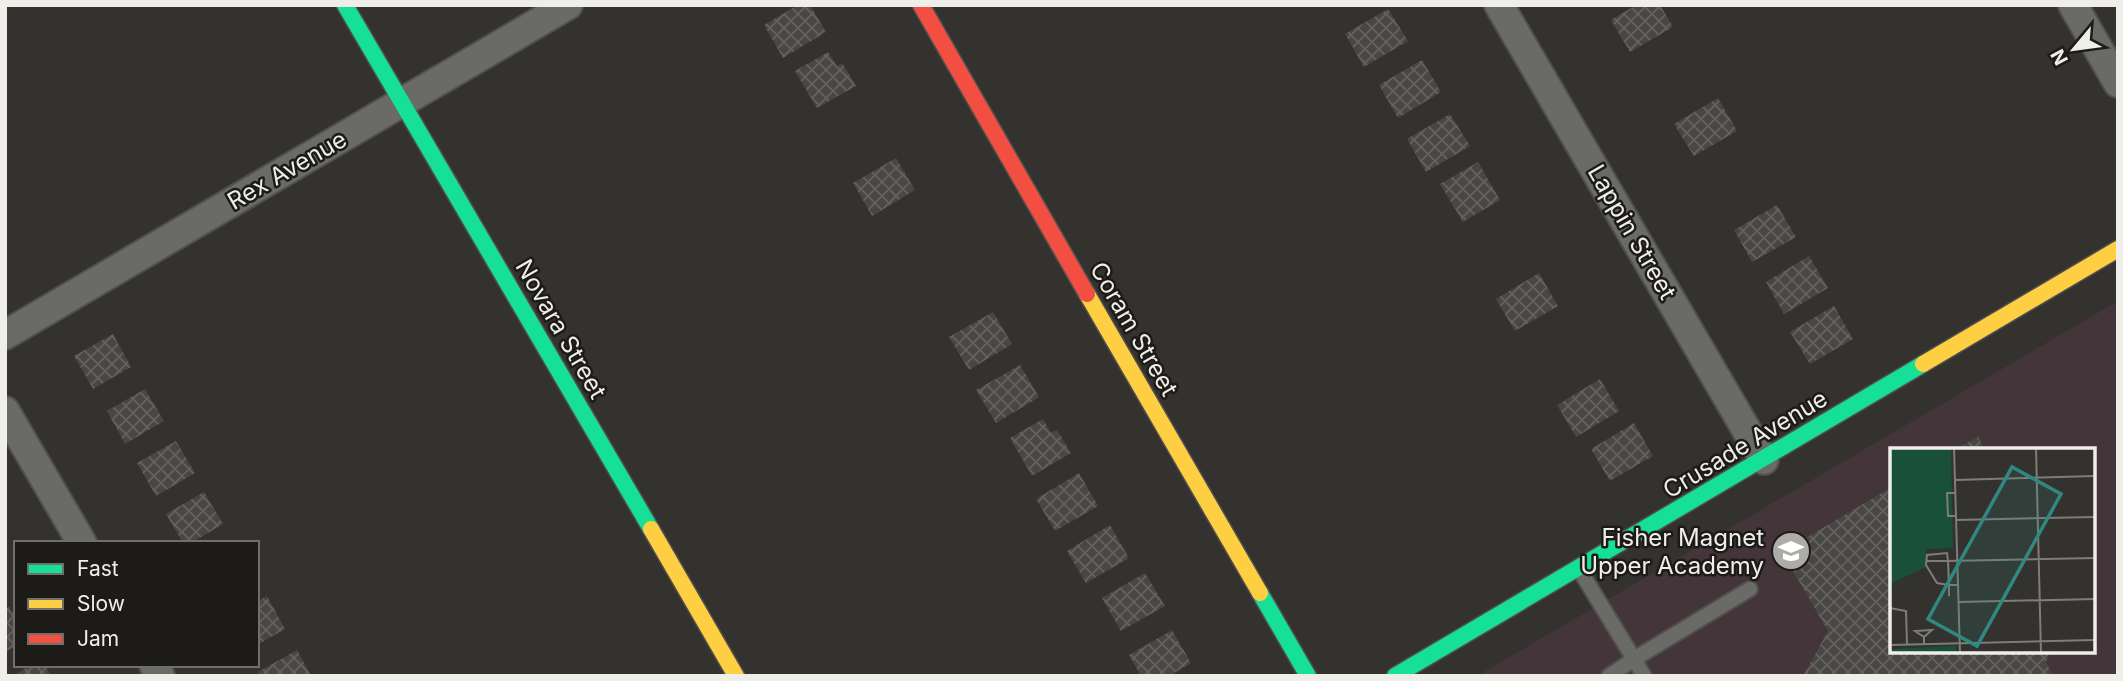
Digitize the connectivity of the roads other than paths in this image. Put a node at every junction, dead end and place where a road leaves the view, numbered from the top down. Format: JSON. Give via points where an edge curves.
{"nodes":[{"id":1,"x":345,"y":5,"type":"edge"},
{"id":2,"x":568,"y":5,"type":"edge"},
{"id":3,"x":921,"y":5,"type":"edge"},
{"id":4,"x":1499,"y":5,"type":"edge"},
{"id":5,"x":2073,"y":5,"type":"edge"},
{"id":6,"x":2118,"y":83,"type":"edge"},
{"id":7,"x":398,"y":104,"type":"junction"},
{"id":8,"x":2118,"y":249,"type":"edge"},
{"id":9,"x":5,"y":335,"type":"edge"},
{"id":10,"x":5,"y":411,"type":"edge"},
{"id":11,"x":1764,"y":460,"type":"junction"},
{"id":12,"x":81,"y":541,"type":"edge"},
{"id":13,"x":1579,"y":568,"type":"junction"},
{"id":14,"x":1750,"y":589,"type":"dead end"},
{"id":15,"x":1634,"y":659,"type":"junction"},
{"id":16,"x":736,"y":676,"type":"edge"},
{"id":17,"x":1308,"y":676,"type":"edge"},
{"id":18,"x":1395,"y":676,"type":"edge"},
{"id":19,"x":1609,"y":676,"type":"edge"},
{"id":20,"x":1643,"y":676,"type":"edge"}],
"edges":[{"from":1,"to":7,"type":"street","name":"Novara Street"},
{"from":2,"to":7,"type":"street","name":"Rex Avenue"},
{"from":3,"to":17,"type":"street","name":"Coram Street"},
{"from":4,"to":11,"type":"street","name":"Lappin Street"},
{"from":5,"to":6,"type":"street"},
{"from":7,"to":9,"type":"street","name":"Rex Avenue"},
{"from":7,"to":16,"type":"street","name":"Novara Street","via":[[420,132]]},
{"from":8,"to":11,"type":"street","name":"Crusade Avenue"},
{"from":10,"to":12,"type":"street"},
{"from":11,"to":13,"type":"street","name":"Crusade Avenue"},
{"from":13,"to":15,"type":"lane"},
{"from":13,"to":18,"type":"street","name":"Crusade Avenue"},
{"from":14,"to":15,"type":"lane"},
{"from":15,"to":19,"type":"lane"},
{"from":15,"to":20,"type":"lane"}]}
